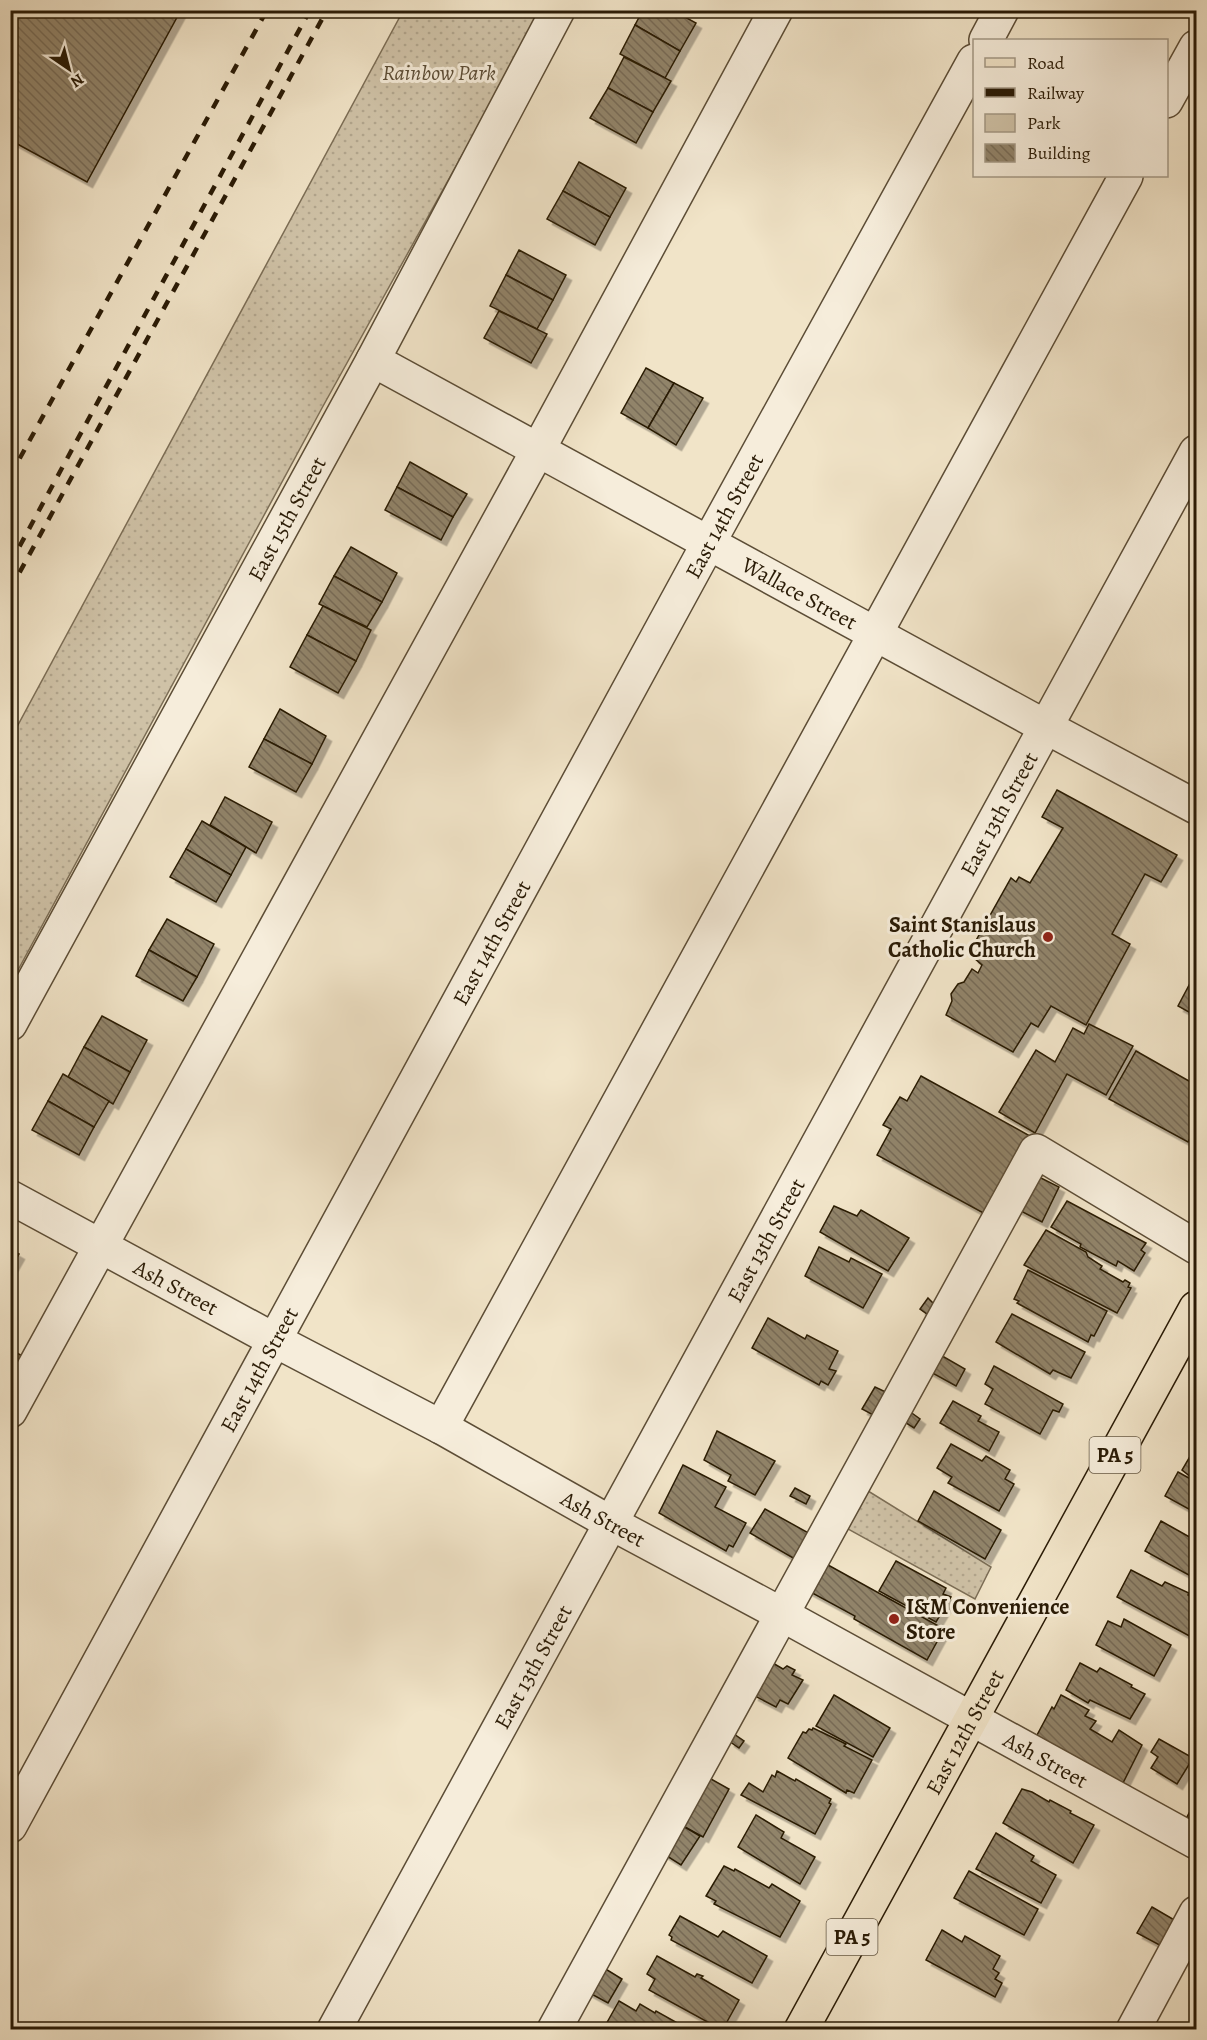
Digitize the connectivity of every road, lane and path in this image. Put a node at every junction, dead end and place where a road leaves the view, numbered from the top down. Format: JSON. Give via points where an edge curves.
{"nodes":[{"id":1,"x":558,"y":10,"type":"edge"},
{"id":2,"x":776,"y":10,"type":"edge"},
{"id":3,"x":1002,"y":10,"type":"edge"},
{"id":4,"x":987,"y":39,"type":"edge"},
{"id":5,"x":1197,"y":47,"type":"edge"},
{"id":6,"x":973,"y":65,"type":"edge"},
{"id":7,"x":1168,"y":99,"type":"edge"},
{"id":8,"x":1125,"y":177,"type":"edge"},
{"id":9,"x":372,"y":360,"type":"junction"},
{"id":10,"x":538,"y":450,"type":"junction"},
{"id":11,"x":1197,"y":452,"type":"edge"},
{"id":12,"x":708,"y":544,"type":"junction"},
{"id":13,"x":874,"y":633,"type":"junction"},
{"id":14,"x":1046,"y":727,"type":"junction"},
{"id":15,"x":1197,"y":807,"type":"edge"},
{"id":16,"x":10,"y":1024,"type":"edge"},
{"id":17,"x":10,"y":1197,"type":"edge"},
{"id":18,"x":101,"y":1246,"type":"junction"},
{"id":19,"x":1197,"y":1247,"type":"edge"},
{"id":20,"x":1197,"y":1308,"type":"edge"},
{"id":21,"x":276,"y":1341,"type":"junction"},
{"id":22,"x":10,"y":1411,"type":"edge"},
{"id":23,"x":441,"y":1427,"type":"junction"},
{"id":24,"x":611,"y":1523,"type":"junction"},
{"id":25,"x":781,"y":1614,"type":"junction"},
{"id":26,"x":972,"y":1718,"type":"junction"},
{"id":27,"x":10,"y":1826,"type":"edge"},
{"id":28,"x":1197,"y":1842,"type":"edge"},
{"id":29,"x":1197,"y":1913,"type":"edge"},
{"id":30,"x":334,"y":2030,"type":"edge"},
{"id":31,"x":554,"y":2030,"type":"edge"},
{"id":32,"x":801,"y":2030,"type":"edge"},
{"id":33,"x":1133,"y":2030,"type":"edge"}],
"edges":[{"from":1,"to":9,"type":"street","name":"East 15th Street"},
{"from":2,"to":10,"type":"street"},
{"from":3,"to":4,"type":"street"},
{"from":5,"to":7,"type":"street"},
{"from":6,"to":12,"type":"street","name":"East 14th Street"},
{"from":8,"to":13,"type":"street"},
{"from":9,"to":10,"type":"street","name":"Wallace Street"},
{"from":9,"to":16,"type":"street","name":"East 15th Street"},
{"from":10,"to":12,"type":"street","name":"Wallace Street"},
{"from":10,"to":18,"type":"street"},
{"from":11,"to":14,"type":"street","name":"East 13th Street"},
{"from":12,"to":13,"type":"street","name":"Wallace Street"},
{"from":12,"to":21,"type":"street","name":"East 14th Street"},
{"from":13,"to":14,"type":"street","name":"Wallace Street"},
{"from":13,"to":23,"type":"street"},
{"from":14,"to":15,"type":"street","name":"Wallace Street"},
{"from":14,"to":24,"type":"street","name":"East 13th Street"},
{"from":17,"to":18,"type":"street","name":"Ash Street"},
{"from":18,"to":21,"type":"street","name":"Ash Street"},
{"from":18,"to":22,"type":"street"},
{"from":19,"to":25,"type":"street","via":[[1036,1151]]},
{"from":20,"to":26,"type":"main road","name":"East 12th Street","number":"PA 5"},
{"from":21,"to":23,"type":"street","name":"Ash Street"},
{"from":21,"to":27,"type":"street","name":"East 14th Street"},
{"from":23,"to":24,"type":"street","name":"Ash Street"},
{"from":24,"to":25,"type":"street","name":"Ash Street"},
{"from":24,"to":30,"type":"street","name":"East 13th Street"},
{"from":25,"to":26,"type":"street","name":"Ash Street"},
{"from":25,"to":31,"type":"street"},
{"from":26,"to":28,"type":"street","name":"Ash Street"},
{"from":26,"to":32,"type":"main road","name":"East 12th Street","number":"PA 5"},
{"from":29,"to":33,"type":"street"}]}
